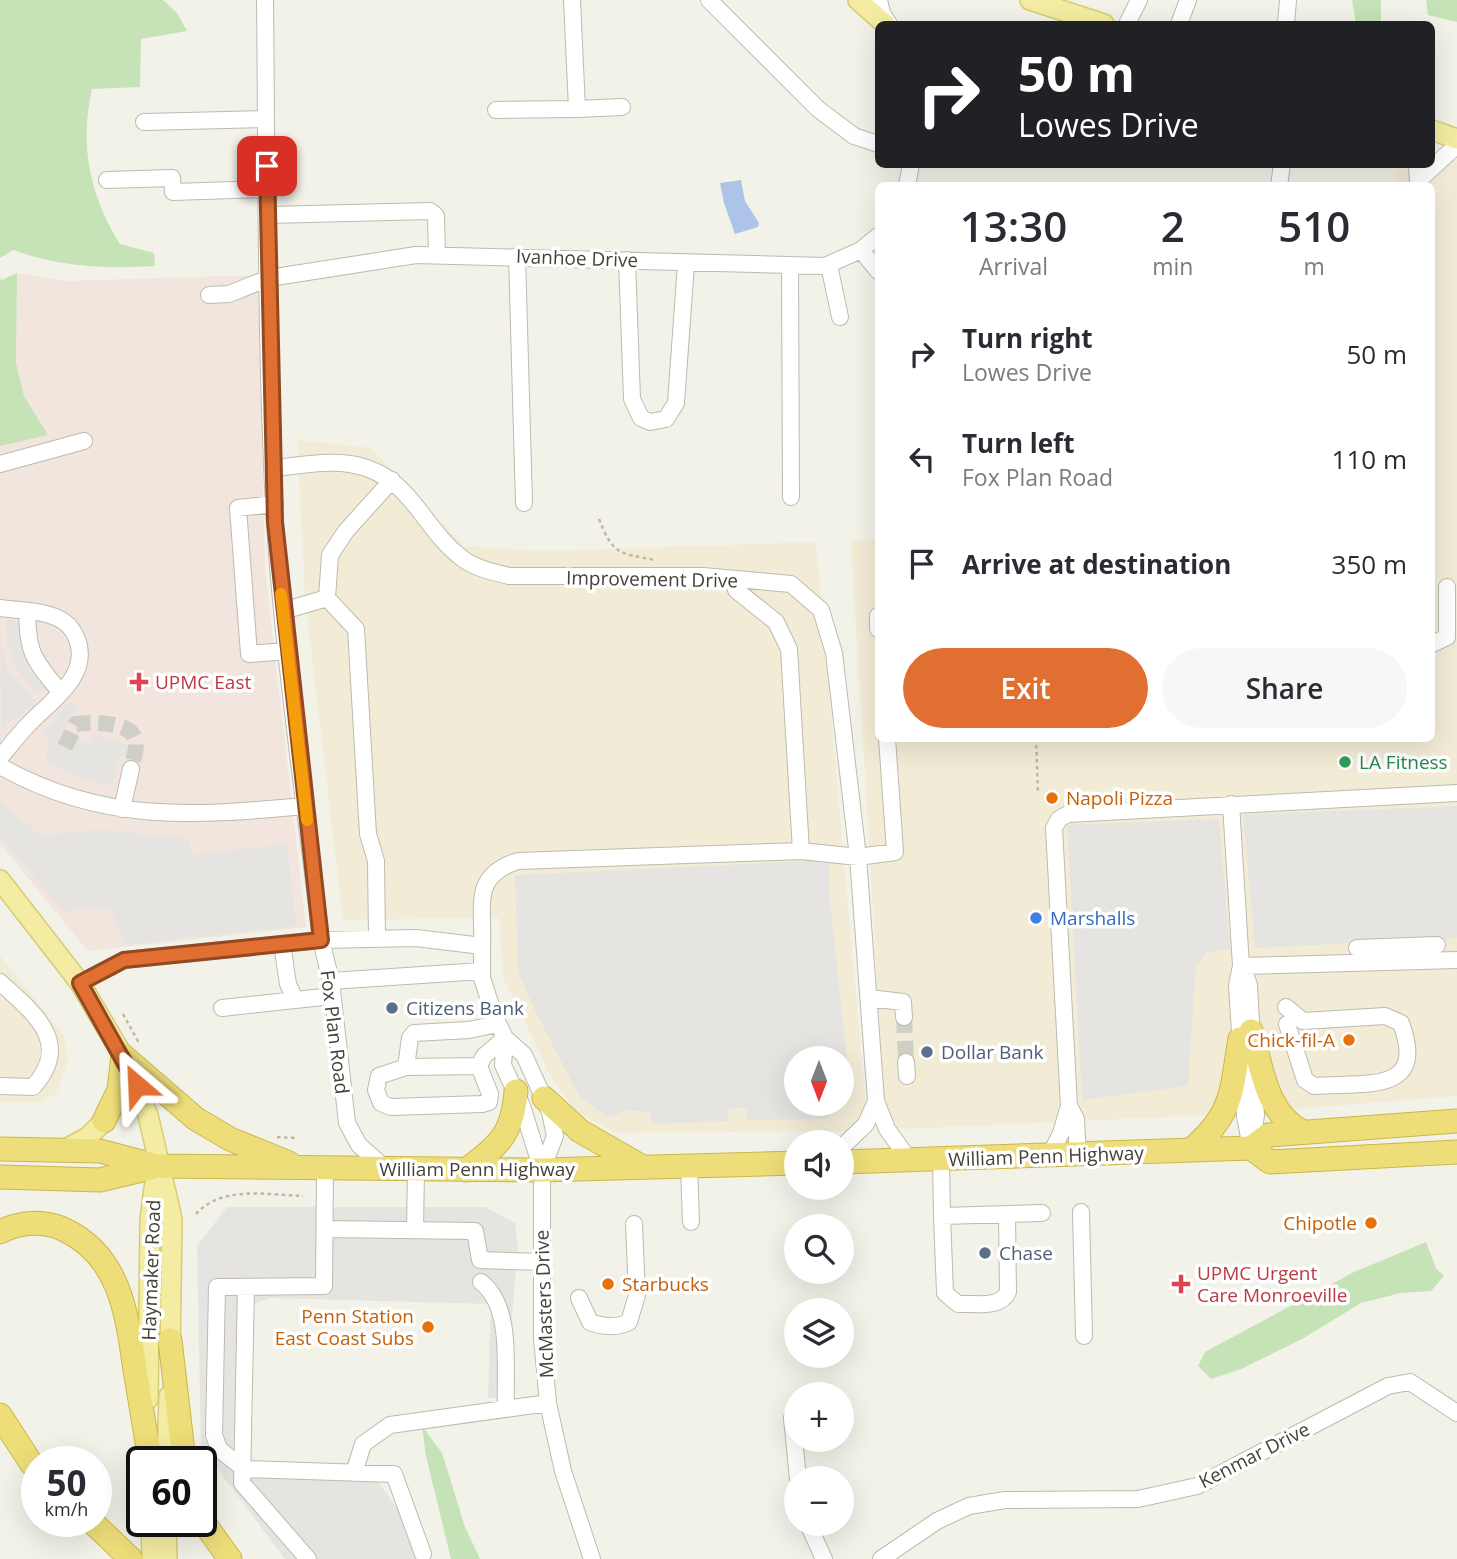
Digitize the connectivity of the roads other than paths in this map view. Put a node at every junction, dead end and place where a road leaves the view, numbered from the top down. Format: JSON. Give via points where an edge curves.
{"nodes":[{"id":1,"x":265,"y":0,"type":"edge"},
{"id":2,"x":572,"y":0,"type":"edge"},
{"id":3,"x":709,"y":0,"type":"edge"},
{"id":4,"x":858,"y":0,"type":"edge"},
{"id":5,"x":879,"y":0,"type":"edge"},
{"id":6,"x":1030,"y":0,"type":"edge"},
{"id":7,"x":1139,"y":0,"type":"edge"},
{"id":8,"x":1188,"y":0,"type":"edge"},
{"id":9,"x":1288,"y":0,"type":"edge"},
{"id":10,"x":883,"y":21,"type":"edge"},
{"id":11,"x":886,"y":21,"type":"edge"},
{"id":12,"x":1095,"y":21,"type":"edge"},
{"id":13,"x":1129,"y":21,"type":"edge"},
{"id":14,"x":1180,"y":21,"type":"edge"},
{"id":15,"x":1286,"y":21,"type":"edge"},
{"id":16,"x":621,"y":107,"type":"dead end"},
{"id":17,"x":577,"y":109,"type":"junction"},
{"id":18,"x":496,"y":110,"type":"dead end"},
{"id":19,"x":266,"y":119,"type":"junction"},
{"id":20,"x":144,"y":122,"type":"dead end"},
{"id":21,"x":1435,"y":132,"type":"edge"},
{"id":22,"x":1457,"y":139,"type":"edge"},
{"id":23,"x":875,"y":143,"type":"edge"},
{"id":24,"x":1457,"y":145,"type":"edge"},
{"id":25,"x":1435,"y":163,"type":"edge"},
{"id":26,"x":107,"y":180,"type":"dead end"},
{"id":27,"x":267,"y":189,"type":"junction"},
{"id":28,"x":268,"y":215,"type":"junction"},
{"id":29,"x":875,"y":239,"type":"edge"},
{"id":30,"x":862,"y":250,"type":"junction"},
{"id":31,"x":437,"y":254,"type":"junction"},
{"id":32,"x":517,"y":256,"type":"junction"},
{"id":33,"x":627,"y":260,"type":"junction"},
{"id":34,"x":686,"y":264,"type":"junction"},
{"id":35,"x":830,"y":265,"type":"junction"},
{"id":36,"x":790,"y":267,"type":"junction"},
{"id":37,"x":875,"y":267,"type":"edge"},
{"id":38,"x":269,"y":278,"type":"junction"},
{"id":39,"x":209,"y":295,"type":"dead end"},
{"id":40,"x":840,"y":317,"type":"dead end"},
{"id":41,"x":84,"y":441,"type":"dead end"},
{"id":42,"x":0,"y":464,"type":"edge"},
{"id":43,"x":274,"y":468,"type":"junction"},
{"id":44,"x":392,"y":480,"type":"junction"},
{"id":45,"x":791,"y":497,"type":"dead end"},
{"id":46,"x":524,"y":503,"type":"dead end"},
{"id":47,"x":275,"y":504,"type":"junction"},
{"id":48,"x":733,"y":579,"type":"junction"},
{"id":49,"x":1445,"y":586,"type":"edge"},
{"id":50,"x":327,"y":598,"type":"junction"},
{"id":51,"x":0,"y":608,"type":"edge"},
{"id":52,"x":27,"y":611,"type":"junction"},
{"id":53,"x":283,"y":611,"type":"junction"},
{"id":54,"x":1435,"y":643,"type":"edge"},
{"id":55,"x":288,"y":651,"type":"junction"},
{"id":56,"x":61,"y":692,"type":"junction"},
{"id":57,"x":887,"y":742,"type":"edge"},
{"id":58,"x":0,"y":758,"type":"edge"},
{"id":59,"x":0,"y":765,"type":"edge"},
{"id":60,"x":131,"y":769,"type":"tunnel mouth"},
{"id":61,"x":1457,"y":793,"type":"edge"},
{"id":62,"x":1231,"y":804,"type":"junction"},
{"id":63,"x":305,"y":806,"type":"junction"},
{"id":64,"x":122,"y":809,"type":"junction"},
{"id":65,"x":800,"y":851,"type":"junction"},
{"id":66,"x":858,"y":856,"type":"junction"},
{"id":67,"x":0,"y":880,"type":"edge"},
{"id":68,"x":377,"y":939,"type":"junction"},
{"id":69,"x":321,"y":940,"type":"junction"},
{"id":70,"x":282,"y":944,"type":"junction"},
{"id":71,"x":1437,"y":944,"type":"dead end"},
{"id":72,"x":482,"y":946,"type":"junction"},
{"id":73,"x":1357,"y":948,"type":"dead end"},
{"id":74,"x":1457,"y":960,"type":"edge"},
{"id":75,"x":1241,"y":966,"type":"junction"},
{"id":76,"x":482,"y":971,"type":"junction"},
{"id":77,"x":1,"y":983,"type":"edge"},
{"id":78,"x":80,"y":983,"type":"junction"},
{"id":79,"x":332,"y":988,"type":"junction"},
{"id":80,"x":294,"y":997,"type":"junction"},
{"id":81,"x":869,"y":998,"type":"junction"},
{"id":82,"x":1286,"y":1007,"type":"dead end"},
{"id":83,"x":222,"y":1008,"type":"dead end"},
{"id":84,"x":904,"y":1017,"type":"dead end"},
{"id":85,"x":1287,"y":1024,"type":"dead end"},
{"id":86,"x":502,"y":1031,"type":"junction"},
{"id":87,"x":1246,"y":1035,"type":"junction"},
{"id":88,"x":123,"y":1056,"type":"junction"},
{"id":89,"x":479,"y":1066,"type":"junction"},
{"id":90,"x":405,"y":1067,"type":"junction"},
{"id":91,"x":0,"y":1086,"type":"edge"},
{"id":92,"x":516,"y":1091,"type":"junction"},
{"id":93,"x":544,"y":1098,"type":"junction"},
{"id":94,"x":876,"y":1101,"type":"junction"},
{"id":95,"x":1069,"y":1106,"type":"junction"},
{"id":96,"x":104,"y":1121,"type":"joint"},
{"id":97,"x":1457,"y":1121,"type":"edge"},
{"id":98,"x":1303,"y":1132,"type":"junction"},
{"id":99,"x":854,"y":1136,"type":"edge"},
{"id":100,"x":1251,"y":1148,"type":"junction"},
{"id":101,"x":0,"y":1149,"type":"edge"},
{"id":102,"x":64,"y":1150,"type":"junction"},
{"id":103,"x":1191,"y":1150,"type":"junction"},
{"id":104,"x":1457,"y":1152,"type":"edge"},
{"id":105,"x":1078,"y":1155,"type":"junction"},
{"id":106,"x":1049,"y":1157,"type":"junction"},
{"id":107,"x":941,"y":1160,"type":"junction"},
{"id":108,"x":910,"y":1161,"type":"junction"},
{"id":109,"x":854,"y":1162,"type":"edge"},
{"id":110,"x":784,"y":1163,"type":"edge"},
{"id":111,"x":157,"y":1166,"type":"junction"},
{"id":112,"x":689,"y":1166,"type":"junction"},
{"id":113,"x":644,"y":1167,"type":"junction"},
{"id":114,"x":302,"y":1168,"type":"junction"},
{"id":115,"x":325,"y":1168,"type":"junction"},
{"id":116,"x":386,"y":1169,"type":"junction"},
{"id":117,"x":416,"y":1169,"type":"junction"},
{"id":118,"x":466,"y":1170,"type":"junction"},
{"id":119,"x":542,"y":1170,"type":"junction"},
{"id":120,"x":0,"y":1177,"type":"edge"},
{"id":121,"x":1081,"y":1212,"type":"dead end"},
{"id":122,"x":1042,"y":1213,"type":"dead end"},
{"id":123,"x":1007,"y":1214,"type":"junction"},
{"id":124,"x":942,"y":1216,"type":"junction"},
{"id":125,"x":691,"y":1222,"type":"dead end"},
{"id":126,"x":634,"y":1224,"type":"dead end"},
{"id":127,"x":326,"y":1229,"type":"junction"},
{"id":128,"x":415,"y":1230,"type":"junction"},
{"id":129,"x":0,"y":1232,"type":"edge"},
{"id":130,"x":542,"y":1262,"type":"junction"},
{"id":131,"x":481,"y":1282,"type":"dead end"},
{"id":132,"x":246,"y":1287,"type":"junction"},
{"id":133,"x":579,"y":1298,"type":"dead end"},
{"id":134,"x":1084,"y":1336,"type":"dead end"},
{"id":135,"x":170,"y":1340,"type":"junction"},
{"id":136,"x":548,"y":1403,"type":"junction"},
{"id":137,"x":1453,"y":1404,"type":"edge"},
{"id":138,"x":506,"y":1408,"type":"junction"},
{"id":139,"x":0,"y":1415,"type":"edge"},
{"id":140,"x":0,"y":1433,"type":"edge"},
{"id":141,"x":21,"y":1446,"type":"edge"},
{"id":142,"x":152,"y":1446,"type":"edge"},
{"id":143,"x":154,"y":1446,"type":"edge"},
{"id":144,"x":157,"y":1446,"type":"edge"},
{"id":145,"x":182,"y":1446,"type":"edge"},
{"id":146,"x":21,"y":1453,"type":"edge"},
{"id":147,"x":244,"y":1469,"type":"junction"},
{"id":148,"x":354,"y":1473,"type":"junction"},
{"id":149,"x":813,"y":1536,"type":"edge"},
{"id":150,"x":111,"y":1537,"type":"edge"},
{"id":151,"x":145,"y":1537,"type":"edge"},
{"id":152,"x":166,"y":1537,"type":"edge"},
{"id":153,"x":214,"y":1537,"type":"edge"},
{"id":154,"x":423,"y":1554,"type":"dead end"},
{"id":155,"x":137,"y":1558,"type":"edge"},
{"id":156,"x":167,"y":1559,"type":"edge"},
{"id":157,"x":230,"y":1559,"type":"edge"},
{"id":158,"x":308,"y":1559,"type":"edge"},
{"id":159,"x":592,"y":1559,"type":"edge"},
{"id":160,"x":824,"y":1559,"type":"edge"},
{"id":161,"x":881,"y":1559,"type":"edge"}],
"edges":[{"from":1,"to":19,"type":"street","name":"Fox Plan Road"},
{"from":2,"to":17,"type":"street"},
{"from":3,"to":23,"type":"street","via":[[818,109],[854,136]]},
{"from":4,"to":10,"type":"main road"},
{"from":5,"to":11,"type":"street"},
{"from":6,"to":12,"type":"main road"},
{"from":7,"to":13,"type":"street"},
{"from":8,"to":14,"type":"street"},
{"from":9,"to":15,"type":"street"},
{"from":16,"to":17,"type":"street"},
{"from":17,"to":18,"type":"street"},
{"from":19,"to":20,"type":"street"},
{"from":19,"to":27,"type":"street","name":"Fox Plan Road"},
{"from":21,"to":22,"type":"main road"},
{"from":24,"to":25,"type":"street"},
{"from":26,"to":27,"type":"street","via":[[172,178],[173,192]]},
{"from":27,"to":28,"type":"street","name":"Fox Plan Road"},
{"from":28,"to":31,"type":"street","via":[[430,211],[436,216]]},
{"from":28,"to":38,"type":"street","name":"Fox Plan Road"},
{"from":29,"to":30,"type":"street","name":"Ivanhoe Drive"},
{"from":30,"to":35,"type":"street","name":"Ivanhoe Drive"},
{"from":30,"to":37,"type":"street"},
{"from":31,"to":32,"type":"street","name":"Ivanhoe Drive"},
{"from":31,"to":38,"type":"street","name":"Ivanhoe Drive","via":[[381,258]]},
{"from":32,"to":33,"type":"street","name":"Ivanhoe Drive"},
{"from":32,"to":46,"type":"street"},
{"from":33,"to":34,"type":"street","name":"Ivanhoe Drive"},
{"from":33,"to":34,"type":"street","via":[[632,399],[641,418],[649,422],[666,419],[676,403]]},
{"from":34,"to":36,"type":"street","name":"Ivanhoe Drive"},
{"from":35,"to":36,"type":"street","name":"Ivanhoe Drive"},
{"from":35,"to":40,"type":"street"},
{"from":36,"to":45,"type":"street"},
{"from":38,"to":39,"type":"street","name":"Ivanhoe Drive","via":[[229,294]]},
{"from":38,"to":43,"type":"street","name":"Fox Plan Road"},
{"from":41,"to":42,"type":"street"},
{"from":43,"to":44,"type":"street","name":"Improvement Drive","via":[[349,464]]},
{"from":43,"to":47,"type":"street","name":"Fox Plan Road"},
{"from":44,"to":48,"type":"street","name":"Improvement Drive","via":[[452,549],[485,570],[509,576]]},
{"from":44,"to":50,"type":"street","via":[[330,555]]},
{"from":47,"to":53,"type":"street","name":"Fox Plan Road"},
{"from":47,"to":55,"type":"street","via":[[238,508],[249,654]]},
{"from":48,"to":65,"type":"street","via":[[736,590],[776,622],[789,649]]},
{"from":48,"to":66,"type":"street","name":"Improvement Drive","via":[[791,584],[821,610],[834,653]]},
{"from":49,"to":54,"type":"street","via":[[1447,638]]},
{"from":50,"to":53,"type":"street"},
{"from":50,"to":68,"type":"street","via":[[356,629],[368,834],[376,861]]},
{"from":51,"to":52,"type":"street"},
{"from":52,"to":56,"type":"street","via":[[28,642],[35,662]]},
{"from":52,"to":56,"type":"street","via":[[64,621],[74,632],[79,646],[77,670]]},
{"from":53,"to":55,"type":"street","name":"Fox Plan Road"},
{"from":55,"to":63,"type":"street","name":"Fox Plan Road"},
{"from":56,"to":58,"type":"street"},
{"from":57,"to":66,"type":"street","via":[[895,852]]},
{"from":59,"to":64,"type":"street","via":[[77,799]]},
{"from":60,"to":64,"type":"street"},
{"from":61,"to":62,"type":"street"},
{"from":62,"to":75,"type":"street"},
{"from":62,"to":95,"type":"street","via":[[1068,814],[1056,823]]},
{"from":63,"to":64,"type":"street","via":[[181,815]]},
{"from":63,"to":69,"type":"street","name":"Fox Plan Road"},
{"from":65,"to":66,"type":"street"},
{"from":65,"to":72,"type":"street","via":[[518,861],[499,869],[486,882]]},
{"from":66,"to":81,"type":"street","name":"Improvement Drive"},
{"from":67,"to":78,"type":"main road"},
{"from":68,"to":69,"type":"street"},
{"from":68,"to":72,"type":"street"},
{"from":69,"to":70,"type":"street"},
{"from":69,"to":79,"type":"street","name":"Fox Plan Road"},
{"from":70,"to":78,"type":"street","via":[[124,960]]},
{"from":70,"to":80,"type":"street"},
{"from":71,"to":73,"type":"street"},
{"from":72,"to":76,"type":"street"},
{"from":74,"to":75,"type":"street"},
{"from":75,"to":87,"type":"street","via":[[1237,985]]},
{"from":76,"to":79,"type":"street"},
{"from":76,"to":86,"type":"street","via":[[483,986]]},
{"from":77,"to":91,"type":"street","via":[[46,1027],[50,1055],[44,1074],[33,1087]]},
{"from":78,"to":88,"type":"main road"},
{"from":79,"to":80,"type":"street"},
{"from":79,"to":116,"type":"street","name":"Fox Plan Road","via":[[349,1128],[359,1145]]},
{"from":80,"to":83,"type":"street"},
{"from":81,"to":84,"type":"street","via":[[903,1002]]},
{"from":81,"to":94,"type":"street","name":"Improvement Drive"},
{"from":82,"to":85,"type":"street","via":[[1303,1021],[1385,1016],[1401,1023],[1408,1042],[1407,1067],[1401,1075],[1381,1081],[1314,1086],[1305,1080]]},
{"from":86,"to":89,"type":"street"},
{"from":86,"to":90,"type":"street","via":[[414,1034]]},
{"from":86,"to":92,"type":"street","via":[[503,1065]]},
{"from":86,"to":93,"type":"street","via":[[524,1055]]},
{"from":87,"to":98,"type":"highway","via":[[1274,1105],[1287,1124]]},
{"from":87,"to":100,"type":"street","via":[[1256,1115]]},
{"from":87,"to":103,"type":"highway","via":[[1228,1108]]},
{"from":88,"to":96,"type":"highway","via":[[119,1090]]},
{"from":88,"to":111,"type":"main road","via":[[148,1115]]},
{"from":88,"to":114,"type":"highway","via":[[196,1119],[230,1139]]},
{"from":89,"to":90,"type":"street"},
{"from":89,"to":90,"type":"street","via":[[489,1101],[391,1107],[381,1103],[376,1090],[379,1076]]},
{"from":92,"to":118,"type":"highway","via":[[507,1133]]},
{"from":92,"to":119,"type":"street"},
{"from":93,"to":113,"type":"highway","via":[[580,1131]]},
{"from":93,"to":119,"type":"street","via":[[555,1136]]},
{"from":94,"to":99,"type":"street","via":[[866,1124]]},
{"from":94,"to":108,"type":"street","via":[[887,1129]]},
{"from":95,"to":105,"type":"street","via":[[1076,1119]]},
{"from":95,"to":106,"type":"street"},
{"from":96,"to":102,"type":"main road","via":[[88,1137]]},
{"from":97,"to":98,"type":"highway","name":"William Penn Highway"},
{"from":98,"to":100,"type":"highway","name":"William Penn Highway","via":[[1268,1135]]},
{"from":100,"to":103,"type":"highway","name":"William Penn Highway"},
{"from":100,"to":104,"type":"highway","name":"William Penn Highway","via":[[1270,1162]]},
{"from":101,"to":102,"type":"highway","name":"William Penn Highway"},
{"from":102,"to":111,"type":"highway","name":"William Penn Highway","via":[[100,1151]]},
{"from":103,"to":105,"type":"highway","name":"William Penn Highway"},
{"from":105,"to":106,"type":"highway","name":"William Penn Highway"},
{"from":106,"to":107,"type":"highway","name":"William Penn Highway"},
{"from":107,"to":108,"type":"highway","name":"William Penn Highway"},
{"from":107,"to":124,"type":"street"},
{"from":108,"to":109,"type":"highway","name":"William Penn Highway"},
{"from":110,"to":112,"type":"highway","name":"William Penn Highway"},
{"from":111,"to":114,"type":"highway","name":"William Penn Highway"},
{"from":111,"to":120,"type":"highway","name":"William Penn Highway","via":[[100,1180]]},
{"from":111,"to":135,"type":"main road","name":"Haymaker Road","via":[[172,1219]]},
{"from":111,"to":143,"type":"main road","name":"Haymaker Road","via":[[150,1219],[147,1376]]},
{"from":112,"to":113,"type":"highway","name":"William Penn Highway"},
{"from":112,"to":125,"type":"street"},
{"from":113,"to":119,"type":"highway","name":"William Penn Highway"},
{"from":114,"to":115,"type":"highway","name":"William Penn Highway"},
{"from":115,"to":116,"type":"highway","name":"William Penn Highway"},
{"from":115,"to":127,"type":"street"},
{"from":116,"to":117,"type":"highway","name":"William Penn Highway"},
{"from":117,"to":118,"type":"highway","name":"William Penn Highway"},
{"from":117,"to":128,"type":"street"},
{"from":118,"to":119,"type":"highway","name":"William Penn Highway"},
{"from":119,"to":130,"type":"street","name":"McMasters Drive"},
{"from":121,"to":134,"type":"street"},
{"from":122,"to":123,"type":"street"},
{"from":123,"to":124,"type":"street"},
{"from":123,"to":124,"type":"street","via":[[1008,1292],[998,1303],[958,1304],[948,1299]]},
{"from":126,"to":133,"type":"street","via":[[637,1295],[629,1322],[600,1326],[590,1322]]},
{"from":127,"to":128,"type":"street"},
{"from":127,"to":132,"type":"street","via":[[324,1286]]},
{"from":128,"to":130,"type":"street","via":[[475,1231],[480,1260]]},
{"from":129,"to":142,"type":"highway","via":[[27,1224],[58,1227],[87,1244],[111,1273],[126,1311]]},
{"from":130,"to":136,"type":"street","name":"McMasters Drive"},
{"from":131,"to":138,"type":"street","via":[[493,1292],[500,1310]]},
{"from":132,"to":147,"type":"street"},
{"from":132,"to":147,"type":"street","via":[[217,1287],[214,1435],[219,1449]]},
{"from":135,"to":144,"type":"main road","name":"Haymaker Road"},
{"from":135,"to":145,"type":"highway"},
{"from":136,"to":138,"type":"street"},
{"from":136,"to":159,"type":"street","name":"McMasters Drive","via":[[563,1471]]},
{"from":137,"to":161,"type":"street","name":"Kenmar Drive","via":[[1410,1382],[1388,1386],[1197,1486],[1138,1499],[1005,1500],[969,1506],[937,1521]]},
{"from":138,"to":148,"type":"street","via":[[390,1425],[363,1444]]},
{"from":139,"to":141,"type":"highway"},
{"from":140,"to":146,"type":"highway"},
{"from":147,"to":148,"type":"street"},
{"from":147,"to":158,"type":"street","via":[[242,1483]]},
{"from":148,"to":154,"type":"street","via":[[394,1474]]},
{"from":149,"to":160,"type":"street"},
{"from":150,"to":155,"type":"highway"},
{"from":151,"to":155,"type":"main road"},
{"from":152,"to":156,"type":"main road"},
{"from":153,"to":157,"type":"highway"}]}
